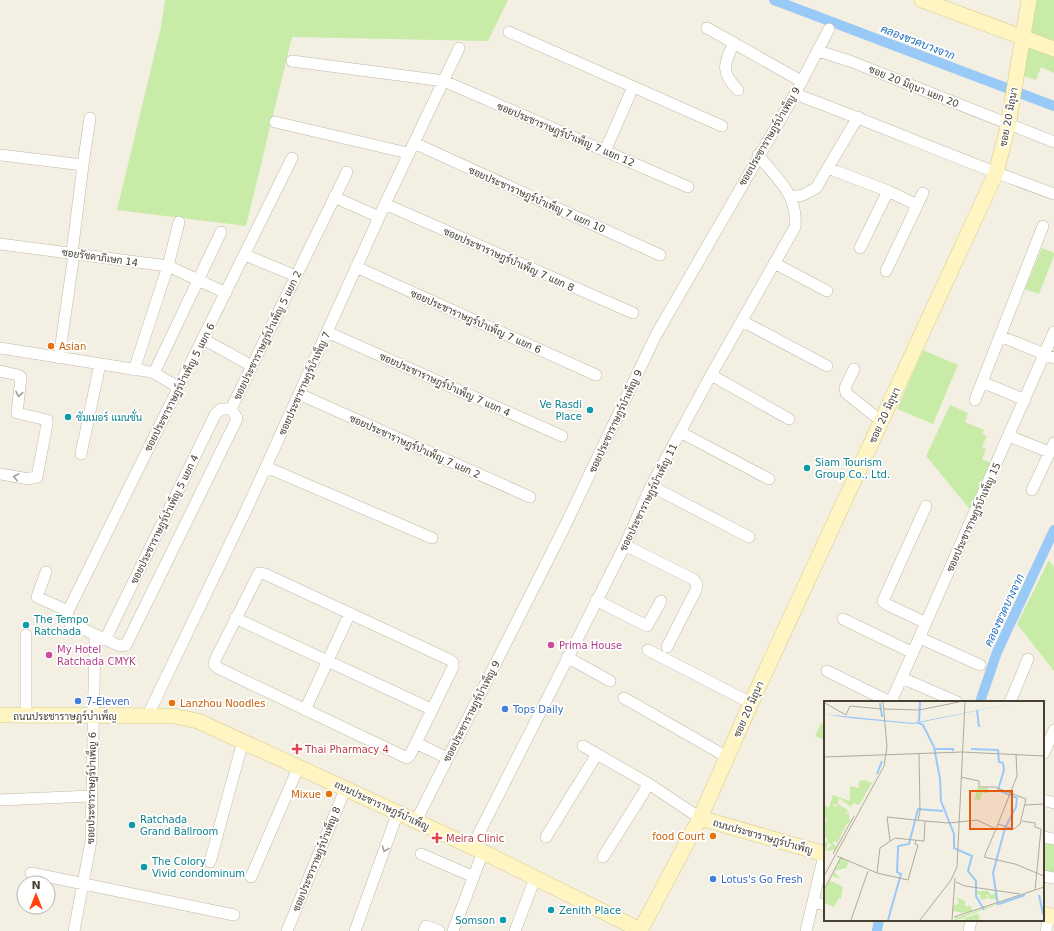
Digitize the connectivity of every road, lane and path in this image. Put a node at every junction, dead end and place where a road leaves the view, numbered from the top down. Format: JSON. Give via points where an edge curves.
{"nodes":[{"id":1,"x":922,"y":0,"type":"edge"},
{"id":2,"x":1029,"y":0,"type":"edge"},
{"id":3,"x":708,"y":28,"type":"dead end"},
{"id":4,"x":829,"y":29,"type":"dead end"},
{"id":5,"x":509,"y":32,"type":"dead end"},
{"id":6,"x":1023,"y":36,"type":"junction"},
{"id":7,"x":734,"y":43,"type":"junction"},
{"id":8,"x":459,"y":48,"type":"dead end"},
{"id":9,"x":1054,"y":48,"type":"edge"},
{"id":10,"x":818,"y":51,"type":"junction"},
{"id":11,"x":292,"y":61,"type":"dead end"},
{"id":12,"x":802,"y":80,"type":"junction"},
{"id":13,"x":444,"y":81,"type":"junction"},
{"id":14,"x":633,"y":87,"type":"junction"},
{"id":15,"x":738,"y":90,"type":"dead end"},
{"id":16,"x":795,"y":94,"type":"junction"},
{"id":17,"x":858,"y":117,"type":"junction"},
{"id":18,"x":90,"y":118,"type":"dead end"},
{"id":19,"x":275,"y":122,"type":"dead end"},
{"id":20,"x":722,"y":126,"type":"dead end"},
{"id":21,"x":1008,"y":126,"type":"junction"},
{"id":22,"x":1054,"y":142,"type":"edge"},
{"id":23,"x":411,"y":148,"type":"junction"},
{"id":24,"x":605,"y":151,"type":"junction"},
{"id":25,"x":0,"y":155,"type":"edge"},
{"id":26,"x":758,"y":155,"type":"junction"},
{"id":27,"x":292,"y":158,"type":"dead end"},
{"id":28,"x":83,"y":165,"type":"junction"},
{"id":29,"x":828,"y":168,"type":"junction"},
{"id":30,"x":347,"y":172,"type":"dead end"},
{"id":31,"x":996,"y":173,"type":"junction"},
{"id":32,"x":688,"y":187,"type":"dead end"},
{"id":33,"x":888,"y":191,"type":"junction"},
{"id":34,"x":923,"y":193,"type":"dead end"},
{"id":35,"x":1054,"y":194,"type":"edge"},
{"id":36,"x":334,"y":197,"type":"junction"},
{"id":37,"x":792,"y":198,"type":"junction"},
{"id":38,"x":384,"y":204,"type":"junction"},
{"id":39,"x":917,"y":205,"type":"junction"},
{"id":40,"x":379,"y":217,"type":"junction"},
{"id":41,"x":179,"y":222,"type":"dead end"},
{"id":42,"x":1043,"y":226,"type":"dead end"},
{"id":43,"x":221,"y":232,"type":"dead end"},
{"id":44,"x":0,"y":244,"type":"edge"},
{"id":45,"x":860,"y":248,"type":"dead end"},
{"id":46,"x":73,"y":253,"type":"junction"},
{"id":47,"x":245,"y":255,"type":"junction"},
{"id":48,"x":660,"y":255,"type":"dead end"},
{"id":49,"x":774,"y":264,"type":"junction"},
{"id":50,"x":168,"y":266,"type":"junction"},
{"id":51,"x":356,"y":267,"type":"junction"},
{"id":52,"x":886,"y":271,"type":"dead end"},
{"id":53,"x":296,"y":276,"type":"junction"},
{"id":54,"x":198,"y":280,"type":"junction"},
{"id":55,"x":827,"y":291,"type":"dead end"},
{"id":56,"x":226,"y":293,"type":"junction"},
{"id":57,"x":633,"y":313,"type":"dead end"},
{"id":58,"x":742,"y":322,"type":"junction"},
{"id":59,"x":327,"y":332,"type":"junction"},
{"id":60,"x":1054,"y":332,"type":"edge"},
{"id":61,"x":1000,"y":336,"type":"junction"},
{"id":62,"x":203,"y":339,"type":"junction"},
{"id":63,"x":0,"y":348,"type":"edge"},
{"id":64,"x":1050,"y":356,"type":"edge"},
{"id":65,"x":59,"y":358,"type":"junction"},
{"id":66,"x":100,"y":364,"type":"junction"},
{"id":67,"x":252,"y":366,"type":"junction"},
{"id":68,"x":827,"y":366,"type":"dead end"},
{"id":69,"x":854,"y":369,"type":"dead end"},
{"id":70,"x":134,"y":370,"type":"junction"},
{"id":71,"x":0,"y":371,"type":"edge"},
{"id":72,"x":154,"y":373,"type":"junction"},
{"id":73,"x":596,"y":375,"type":"dead end"},
{"id":74,"x":711,"y":375,"type":"junction"},
{"id":75,"x":982,"y":382,"type":"junction"},
{"id":76,"x":178,"y":387,"type":"junction"},
{"id":77,"x":299,"y":394,"type":"junction"},
{"id":78,"x":975,"y":400,"type":"dead end"},
{"id":79,"x":1025,"y":400,"type":"junction"},
{"id":80,"x":231,"y":410,"type":"junction"},
{"id":81,"x":789,"y":419,"type":"dead end"},
{"id":82,"x":881,"y":421,"type":"junction"},
{"id":83,"x":680,"y":432,"type":"junction"},
{"id":84,"x":562,"y":436,"type":"dead end"},
{"id":85,"x":1010,"y":436,"type":"junction"},
{"id":86,"x":1052,"y":448,"type":"edge"},
{"id":87,"x":81,"y":454,"type":"dead end"},
{"id":88,"x":266,"y":467,"type":"junction"},
{"id":89,"x":0,"y":474,"type":"edge"},
{"id":90,"x":769,"y":478,"type":"dead end"},
{"id":91,"x":651,"y":486,"type":"junction"},
{"id":92,"x":1032,"y":490,"type":"dead end"},
{"id":93,"x":530,"y":497,"type":"dead end"},
{"id":94,"x":926,"y":506,"type":"dead end"},
{"id":95,"x":749,"y":537,"type":"dead end"},
{"id":96,"x":432,"y":538,"type":"dead end"},
{"id":97,"x":625,"y":545,"type":"junction"},
{"id":98,"x":46,"y":572,"type":"dead end"},
{"id":99,"x":596,"y":600,"type":"junction"},
{"id":100,"x":661,"y":601,"type":"dead end"},
{"id":101,"x":350,"y":613,"type":"junction"},
{"id":102,"x":68,"y":614,"type":"junction"},
{"id":103,"x":235,"y":618,"type":"junction"},
{"id":104,"x":843,"y":619,"type":"dead end"},
{"id":105,"x":926,"y":623,"type":"junction"},
{"id":106,"x":26,"y":635,"type":"dead end"},
{"id":107,"x":100,"y":638,"type":"junction"},
{"id":108,"x":920,"y":638,"type":"junction"},
{"id":109,"x":667,"y":647,"type":"dead end"},
{"id":110,"x":648,"y":650,"type":"dead end"},
{"id":111,"x":913,"y":653,"type":"junction"},
{"id":112,"x":567,"y":657,"type":"junction"},
{"id":113,"x":1028,"y":659,"type":"dead end"},
{"id":114,"x":328,"y":661,"type":"junction"},
{"id":115,"x":980,"y":665,"type":"dead end"},
{"id":116,"x":827,"y":671,"type":"dead end"},
{"id":117,"x":902,"y":678,"type":"junction"},
{"id":118,"x":610,"y":681,"type":"dead end"},
{"id":119,"x":624,"y":698,"type":"dead end"},
{"id":120,"x":889,"y":701,"type":"edge"},
{"id":121,"x":891,"y":701,"type":"edge"},
{"id":122,"x":955,"y":701,"type":"edge"},
{"id":123,"x":1010,"y":701,"type":"edge"},
{"id":124,"x":751,"y":703,"type":"junction"},
{"id":125,"x":431,"y":709,"type":"junction"},
{"id":126,"x":306,"y":710,"type":"junction"},
{"id":127,"x":0,"y":715,"type":"edge"},
{"id":128,"x":93,"y":716,"type":"junction"},
{"id":129,"x":26,"y":717,"type":"junction"},
{"id":130,"x":147,"y":717,"type":"junction"},
{"id":131,"x":1054,"y":730,"type":"edge"},
{"id":132,"x":243,"y":741,"type":"junction"},
{"id":133,"x":416,"y":743,"type":"junction"},
{"id":134,"x":583,"y":746,"type":"dead end"},
{"id":135,"x":1044,"y":751,"type":"edge"},
{"id":136,"x":1044,"y":753,"type":"edge"},
{"id":137,"x":597,"y":754,"type":"junction"},
{"id":138,"x":1054,"y":756,"type":"edge"},
{"id":139,"x":727,"y":757,"type":"junction"},
{"id":140,"x":447,"y":758,"type":"junction"},
{"id":141,"x":299,"y":766,"type":"junction"},
{"id":142,"x":649,"y":784,"type":"junction"},
{"id":143,"x":346,"y":787,"type":"junction"},
{"id":144,"x":91,"y":796,"type":"junction"},
{"id":145,"x":0,"y":800,"type":"edge"},
{"id":146,"x":1044,"y":800,"type":"edge"},
{"id":147,"x":1054,"y":803,"type":"edge"},
{"id":148,"x":398,"y":812,"type":"junction"},
{"id":149,"x":700,"y":818,"type":"junction"},
{"id":150,"x":416,"y":821,"type":"junction"},
{"id":151,"x":546,"y":837,"type":"dead end"},
{"id":152,"x":1044,"y":837,"type":"edge"},
{"id":153,"x":1054,"y":839,"type":"edge"},
{"id":154,"x":478,"y":850,"type":"junction"},
{"id":155,"x":824,"y":853,"type":"edge"},
{"id":156,"x":421,"y":854,"type":"dead end"},
{"id":157,"x":603,"y":857,"type":"dead end"},
{"id":158,"x":210,"y":862,"type":"dead end"},
{"id":159,"x":31,"y":873,"type":"dead end"},
{"id":160,"x":1044,"y":876,"type":"edge"},
{"id":161,"x":251,"y":877,"type":"dead end"},
{"id":162,"x":474,"y":877,"type":"junction"},
{"id":163,"x":535,"y":878,"type":"junction"},
{"id":164,"x":1054,"y":878,"type":"edge"},
{"id":165,"x":84,"y":885,"type":"junction"},
{"id":166,"x":813,"y":902,"type":"junction"},
{"id":167,"x":824,"y":905,"type":"edge"},
{"id":168,"x":234,"y":915,"type":"dead end"},
{"id":169,"x":1049,"y":916,"type":"edge"},
{"id":170,"x":971,"y":921,"type":"edge"},
{"id":171,"x":74,"y":931,"type":"edge"},
{"id":172,"x":287,"y":931,"type":"edge"},
{"id":173,"x":355,"y":931,"type":"edge"},
{"id":174,"x":424,"y":931,"type":"edge"},
{"id":175,"x":439,"y":931,"type":"edge"},
{"id":176,"x":453,"y":931,"type":"edge"},
{"id":177,"x":515,"y":931,"type":"edge"},
{"id":178,"x":640,"y":931,"type":"edge"},
{"id":179,"x":806,"y":931,"type":"edge"},
{"id":180,"x":969,"y":931,"type":"edge"},
{"id":181,"x":1046,"y":931,"type":"edge"}],
"edges":[{"from":1,"to":6,"type":"street"},
{"from":2,"to":6,"type":"street","name":"ซอย 20 มิถุนา"},
{"from":3,"to":7,"type":"street"},
{"from":4,"to":10,"type":"street","name":"ซอยประชาราษฎร์บำเพ็ญ 9"},
{"from":5,"to":14,"type":"street"},
{"from":6,"to":9,"type":"street"},
{"from":6,"to":21,"type":"street","name":"ซอย 20 มิถุนา"},
{"from":7,"to":12,"type":"street"},
{"from":7,"to":15,"type":"street","via":[[725,68],[728,80]]},
{"from":8,"to":13,"type":"street","name":"ซอยประชาราษฎร์บำเพ็ญ 7"},
{"from":10,"to":12,"type":"street","name":"ซอยประชาราษฎร์บำเพ็ญ 9"},
{"from":10,"to":21,"type":"street","name":"ซอย 20 มิถุนา แยก 20","via":[[904,82]]},
{"from":11,"to":13,"type":"street","name":"ซอยประชาราษฎร์บำเพ็ญ 7 แยก 12"},
{"from":12,"to":16,"type":"street","name":"ซอยประชาราษฎร์บำเพ็ญ 9"},
{"from":13,"to":23,"type":"street","name":"ซอยประชาราษฎร์บำเพ็ญ 7"},
{"from":13,"to":24,"type":"street","name":"ซอยประชาราษฎร์บำเพ็ญ 7 แยก 12"},
{"from":14,"to":20,"type":"street"},
{"from":14,"to":24,"type":"street"},
{"from":16,"to":17,"type":"street"},
{"from":16,"to":26,"type":"street","name":"ซอยประชาราษฎร์บำเพ็ญ 9"},
{"from":17,"to":29,"type":"street"},
{"from":17,"to":31,"type":"street"},
{"from":18,"to":28,"type":"street"},
{"from":19,"to":23,"type":"street","name":"ซอยประชาราษฎร์บำเพ็ญ 7 แยก 10"},
{"from":21,"to":22,"type":"street","name":"ซอย 20 มิถุนา แยก 20"},
{"from":21,"to":31,"type":"street","name":"ซอย 20 มิถุนา"},
{"from":23,"to":38,"type":"street","name":"ซอยประชาราษฎร์บำเพ็ญ 7"},
{"from":23,"to":48,"type":"street","name":"ซอยประชาราษฎร์บำเพ็ญ 7 แยก 10"},
{"from":24,"to":32,"type":"street","name":"ซอยประชาราษฎร์บำเพ็ญ 7 แยก 12"},
{"from":25,"to":28,"type":"street"},
{"from":26,"to":37,"type":"street","name":"ซอยประชาราษฎร์บำเพ็ญ 11"},
{"from":26,"to":140,"type":"street","name":"ซอยประชาราษฎร์บำเพ็ญ 9","via":[[656,335],[563,530]]},
{"from":27,"to":47,"type":"street","name":"ซอยประชาราษฎร์บำเพ็ญ 5 แยก 6"},
{"from":28,"to":46,"type":"street"},
{"from":29,"to":33,"type":"street"},
{"from":29,"to":37,"type":"street","via":[[816,188]]},
{"from":30,"to":36,"type":"street","name":"ซอยประชาราษฎร์บำเพ็ญ 5 แยก 2"},
{"from":31,"to":35,"type":"street"},
{"from":31,"to":82,"type":"street","name":"ซอย 20 มิถุนา"},
{"from":33,"to":39,"type":"street"},
{"from":33,"to":45,"type":"street"},
{"from":34,"to":39,"type":"street"},
{"from":36,"to":40,"type":"street"},
{"from":36,"to":53,"type":"street","name":"ซอยประชาราษฎร์บำเพ็ญ 5 แยก 2"},
{"from":37,"to":49,"type":"street","name":"ซอยประชาราษฎร์บำเพ็ญ 11","via":[[796,210],[794,226]]},
{"from":38,"to":40,"type":"street","name":"ซอยประชาราษฎร์บำเพ็ญ 7"},
{"from":38,"to":57,"type":"street","name":"ซอยประชาราษฎร์บำเพ็ญ 7 แยก 8"},
{"from":39,"to":52,"type":"street"},
{"from":40,"to":51,"type":"street","name":"ซอยประชาราษฎร์บำเพ็ญ 7"},
{"from":41,"to":50,"type":"street"},
{"from":42,"to":61,"type":"street"},
{"from":43,"to":54,"type":"street"},
{"from":44,"to":46,"type":"street","name":"ซอยรัชดาภิเษก 14"},
{"from":46,"to":50,"type":"street","name":"ซอยรัชดาภิเษก 14"},
{"from":46,"to":65,"type":"street"},
{"from":47,"to":53,"type":"street"},
{"from":47,"to":56,"type":"street","name":"ซอยประชาราษฎร์บำเพ็ญ 5 แยก 6"},
{"from":49,"to":55,"type":"street"},
{"from":49,"to":58,"type":"street","name":"ซอยประชาราษฎร์บำเพ็ญ 11"},
{"from":50,"to":54,"type":"street","name":"ซอยรัชดาภิเษก 14"},
{"from":50,"to":70,"type":"street"},
{"from":51,"to":59,"type":"street","name":"ซอยประชาราษฎร์บำเพ็ญ 7"},
{"from":51,"to":73,"type":"street","name":"ซอยประชาราษฎร์บำเพ็ญ 7 แยก 6"},
{"from":53,"to":67,"type":"street","name":"ซอยประชาราษฎร์บำเพ็ญ 5 แยก 2"},
{"from":54,"to":56,"type":"street","name":"ซอยรัชดาภิเษก 14"},
{"from":54,"to":72,"type":"street"},
{"from":56,"to":62,"type":"street","name":"ซอยประชาราษฎร์บำเพ็ญ 5 แยก 6"},
{"from":58,"to":68,"type":"street"},
{"from":58,"to":74,"type":"street","name":"ซอยประชาราษฎร์บำเพ็ญ 11"},
{"from":59,"to":77,"type":"street","name":"ซอยประชาราษฎร์บำเพ็ญ 7"},
{"from":59,"to":84,"type":"street","name":"ซอยประชาราษฎร์บำเพ็ญ 7 แยก 4"},
{"from":60,"to":64,"type":"street","name":"ซอยประชาราษฎร์บำเพ็ญ 15"},
{"from":61,"to":64,"type":"street"},
{"from":61,"to":75,"type":"street"},
{"from":62,"to":67,"type":"street"},
{"from":62,"to":76,"type":"street","name":"ซอยประชาราษฎร์บำเพ็ญ 5 แยก 6"},
{"from":63,"to":65,"type":"street"},
{"from":64,"to":79,"type":"street","name":"ซอยประชาราษฎร์บำเพ็ญ 15"},
{"from":65,"to":66,"type":"street"},
{"from":66,"to":70,"type":"street"},
{"from":66,"to":87,"type":"street"},
{"from":67,"to":80,"type":"street","name":"ซอยประชาราษฎร์บำเพ็ญ 5 แยก 2"},
{"from":69,"to":82,"type":"street","via":[[845,388],[846,393]]},
{"from":70,"to":72,"type":"street"},
{"from":71,"to":89,"type":"street","one_way":true,"via":[[20,377],[16,413],[47,420],[37,477],[29,479]]},
{"from":72,"to":76,"type":"street"},
{"from":74,"to":81,"type":"street"},
{"from":74,"to":83,"type":"street","name":"ซอยประชาราษฎร์บำเพ็ญ 11"},
{"from":75,"to":78,"type":"street"},
{"from":75,"to":79,"type":"street"},
{"from":76,"to":102,"type":"street","name":"ซอยประชาราษฎร์บำเพ็ญ 5 แยก 6"},
{"from":77,"to":88,"type":"street","name":"ซอยประชาราษฎร์บำเพ็ญ 7"},
{"from":77,"to":93,"type":"street","name":"ซอยประชาราษฎร์บำเพ็ญ 7 แยก 2"},
{"from":79,"to":85,"type":"street","name":"ซอยประชาราษฎร์บำเพ็ญ 15"},
{"from":80,"to":107,"type":"street","name":"ซอยประชาราษฎร์บำเพ็ญ 5 แยก 4","via":[[220,409],[215,415]]},
{"from":80,"to":107,"type":"street","name":"ซอยประชาราษฎร์บำเพ็ญ 5 แยก 2","via":[[237,418],[236,421],[126,645],[124,647]]},
{"from":82,"to":124,"type":"street","name":"ซอย 20 มิถุนา"},
{"from":83,"to":90,"type":"street"},
{"from":83,"to":91,"type":"street","name":"ซอยประชาราษฎร์บำเพ็ญ 11"},
{"from":85,"to":86,"type":"street"},
{"from":85,"to":105,"type":"street","name":"ซอยประชาราษฎร์บำเพ็ญ 15"},
{"from":86,"to":92,"type":"street"},
{"from":88,"to":96,"type":"street"},
{"from":88,"to":130,"type":"street","name":"ซอยประชาราษฎร์บำเพ็ญ 7"},
{"from":91,"to":95,"type":"street"},
{"from":91,"to":97,"type":"street","name":"ซอยประชาราษฎร์บำเพ็ญ 11"},
{"from":94,"to":105,"type":"street","via":[[884,601]]},
{"from":97,"to":99,"type":"street","name":"ซอยประชาราษฎร์บำเพ็ญ 11"},
{"from":97,"to":109,"type":"street","via":[[692,579],[697,584]]},
{"from":98,"to":102,"type":"street","via":[[36,597]]},
{"from":99,"to":100,"type":"street","via":[[647,626]]},
{"from":99,"to":112,"type":"street","name":"ซอยประชาราษฎร์บำเพ็ญ 11"},
{"from":101,"to":103,"type":"street","via":[[259,573]]},
{"from":101,"to":114,"type":"street"},
{"from":101,"to":125,"type":"street","via":[[453,663]]},
{"from":102,"to":107,"type":"street","via":[[70,623]]},
{"from":103,"to":114,"type":"street"},
{"from":103,"to":126,"type":"street","via":[[214,664]]},
{"from":104,"to":111,"type":"street"},
{"from":105,"to":108,"type":"street","name":"ซอยประชาราษฎร์บำเพ็ญ 15"},
{"from":106,"to":129,"type":"street"},
{"from":107,"to":128,"type":"street","name":"ซอยประชาราษฎร์บำเพ็ญ 6"},
{"from":108,"to":111,"type":"street","name":"ซอยประชาราษฎร์บำเพ็ญ 15"},
{"from":108,"to":115,"type":"street"},
{"from":110,"to":124,"type":"street"},
{"from":111,"to":117,"type":"street","name":"ซอยประชาราษฎร์บำเพ็ญ 15"},
{"from":112,"to":118,"type":"street"},
{"from":112,"to":154,"type":"street","name":"ซอยประชาราษฎร์บำเพ็ญ 11"},
{"from":113,"to":123,"type":"street"},
{"from":114,"to":125,"type":"street"},
{"from":114,"to":126,"type":"street"},
{"from":116,"to":120,"type":"street"},
{"from":117,"to":121,"type":"street","name":"ซอยประชาราษฎร์บำเพ็ญ 15"},
{"from":117,"to":122,"type":"street"},
{"from":119,"to":139,"type":"street"},
{"from":124,"to":139,"type":"street","name":"ซอย 20 มิถุนา"},
{"from":125,"to":133,"type":"street"},
{"from":126,"to":133,"type":"street","via":[[402,757],[407,758],[410,755]]},
{"from":127,"to":129,"type":"street","name":"ถนนประชาราษฎร์บำเพ็ญ"},
{"from":128,"to":129,"type":"street","name":"ถนนประชาราษฎร์บำเพ็ญ"},
{"from":128,"to":130,"type":"street","name":"ถนนประชาราษฎร์บำเพ็ญ"},
{"from":128,"to":144,"type":"street","name":"ซอยประชาราษฎร์บำเพ็ญ 6"},
{"from":130,"to":132,"type":"street","name":"ถนนประชาราษฎร์บำเพ็ญ","via":[[174,716],[198,721]]},
{"from":131,"to":135,"type":"street"},
{"from":132,"to":141,"type":"street","name":"ถนนประชาราษฎร์บำเพ็ญ"},
{"from":132,"to":158,"type":"street"},
{"from":133,"to":140,"type":"street"},
{"from":134,"to":137,"type":"street"},
{"from":136,"to":138,"type":"street"},
{"from":137,"to":142,"type":"street"},
{"from":137,"to":151,"type":"street"},
{"from":139,"to":149,"type":"street","name":"ซอย 20 มิถุนา"},
{"from":140,"to":150,"type":"street","name":"ซอยประชาราษฎร์บำเพ็ญ 9"},
{"from":141,"to":143,"type":"street","name":"ถนนประชาราษฎร์บำเพ็ญ"},
{"from":141,"to":161,"type":"street"},
{"from":142,"to":149,"type":"street"},
{"from":142,"to":157,"type":"street"},
{"from":143,"to":148,"type":"street","name":"ถนนประชาราษฎร์บำเพ็ญ"},
{"from":143,"to":172,"type":"street","name":"ซอยประชาราษฎร์บำเพ็ญ 8"},
{"from":144,"to":145,"type":"street"},
{"from":144,"to":165,"type":"street","name":"ซอยประชาราษฎร์บำเพ็ญ 6","via":[[91,841]]},
{"from":146,"to":147,"type":"street"},
{"from":148,"to":150,"type":"street","name":"ถนนประชาราษฎร์บำเพ็ญ"},
{"from":148,"to":173,"type":"street","one_way":true},
{"from":149,"to":155,"type":"street","name":"ถนนประชาราษฎร์บำเพ็ญ"},
{"from":149,"to":178,"type":"street","name":"ถนนประชาราษฎร์บำเพ็ญ"},
{"from":150,"to":154,"type":"street","name":"ถนนประชาราษฎร์บำเพ็ญ"},
{"from":152,"to":153,"type":"street"},
{"from":154,"to":162,"type":"street","name":"ซอยประชาราษฎร์บำเพ็ญ 11"},
{"from":154,"to":163,"type":"street","name":"ถนนประชาราษฎร์บำเพ็ญ"},
{"from":155,"to":166,"type":"street"},
{"from":156,"to":162,"type":"street"},
{"from":159,"to":165,"type":"street"},
{"from":160,"to":164,"type":"street"},
{"from":162,"to":176,"type":"street","name":"ซอยประชาราษฎร์บำเพ็ญ 11"},
{"from":163,"to":177,"type":"street"},
{"from":163,"to":178,"type":"street","name":"ถนนประชาราษฎร์บำเพ็ญ"},
{"from":165,"to":168,"type":"street"},
{"from":165,"to":171,"type":"street","name":"ซอยประชาราษฎร์บำเพ็ญ 6"},
{"from":166,"to":167,"type":"street"},
{"from":166,"to":179,"type":"street"},
{"from":169,"to":181,"type":"street"},
{"from":170,"to":180,"type":"street"},
{"from":174,"to":175,"type":"street","via":[[426,926]]}]}
